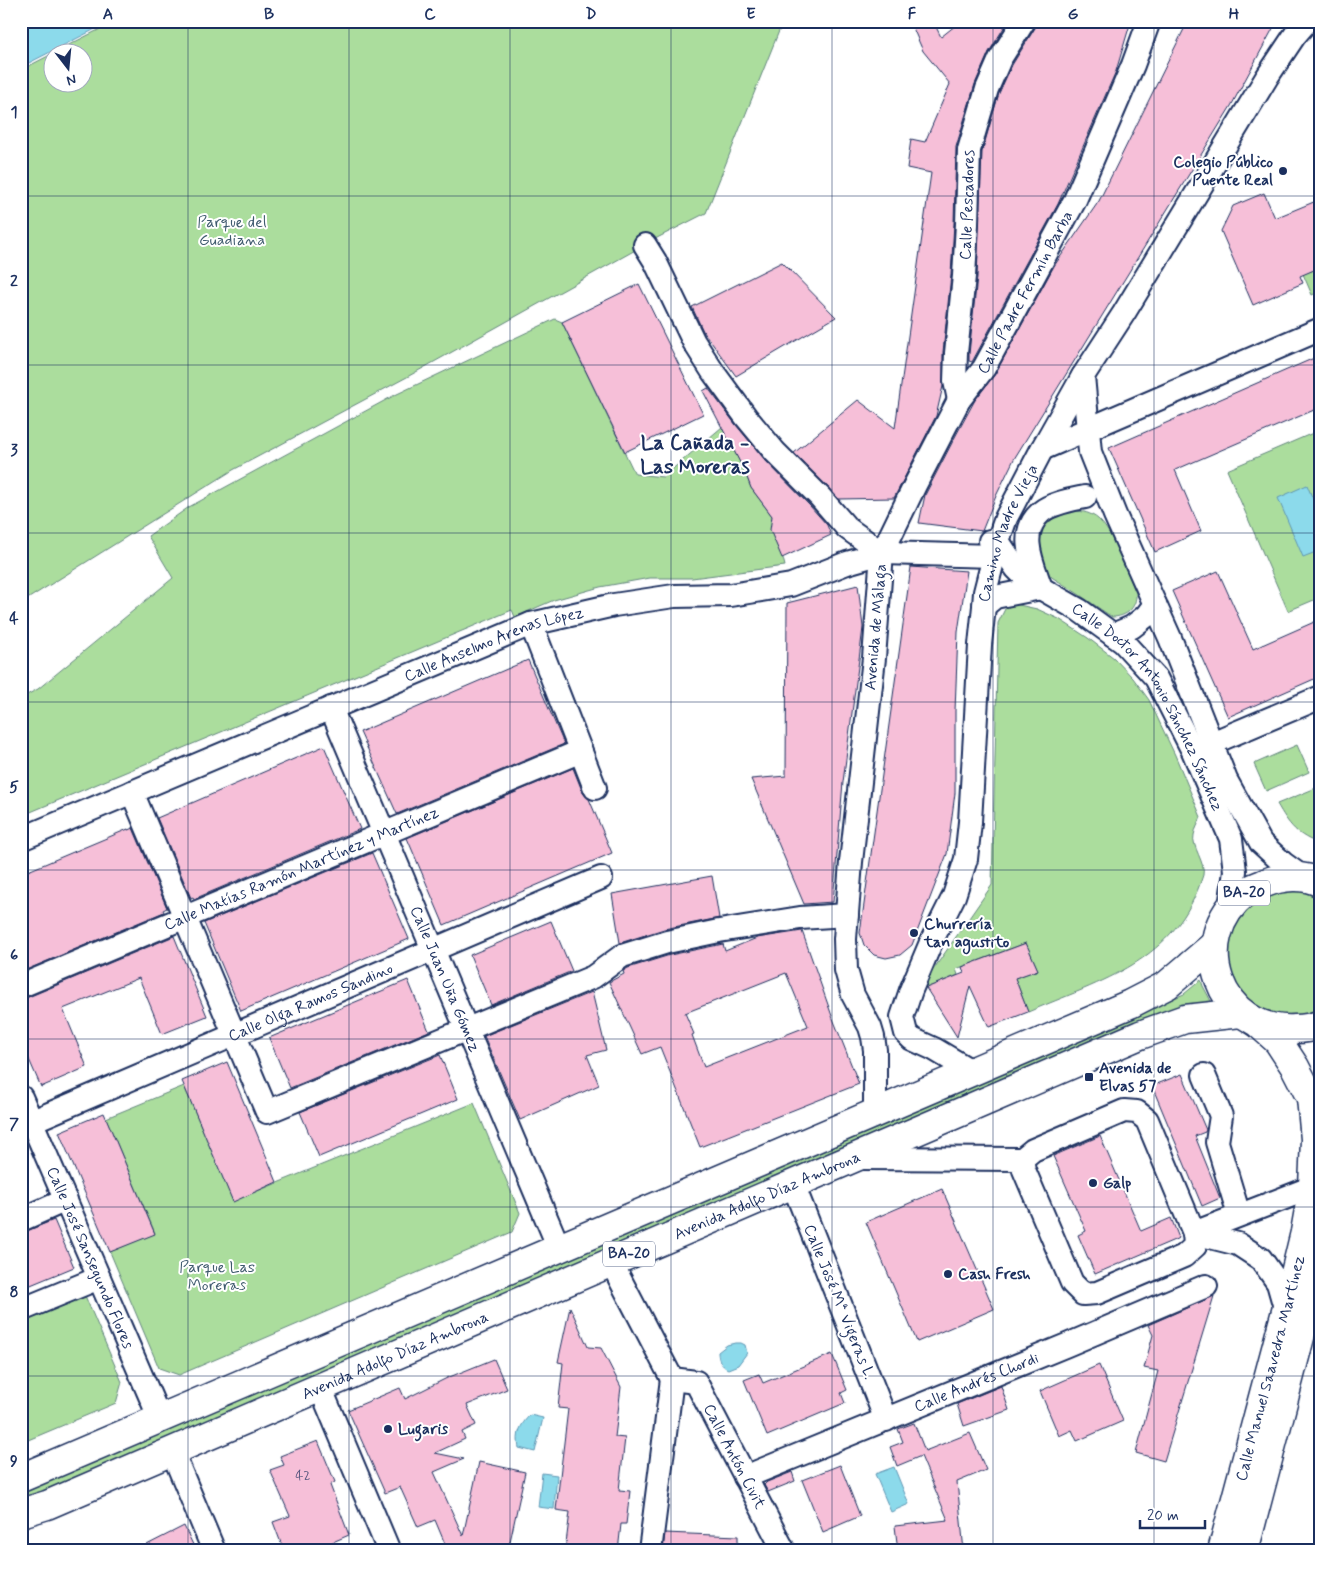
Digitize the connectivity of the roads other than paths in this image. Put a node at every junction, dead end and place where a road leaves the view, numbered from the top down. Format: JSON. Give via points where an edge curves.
{"nodes":[{"id":1,"x":1024,"y":21,"type":"edge"},
{"id":2,"x":1149,"y":21,"type":"edge"},
{"id":3,"x":1307,"y":21,"type":"edge"},
{"id":4,"x":645,"y":245,"type":"dead end"},
{"id":5,"x":1321,"y":329,"type":"edge"},
{"id":6,"x":1084,"y":376,"type":"junction"},
{"id":7,"x":959,"y":400,"type":"junction"},
{"id":8,"x":1088,"y":429,"type":"junction"},
{"id":9,"x":1042,"y":449,"type":"junction"},
{"id":10,"x":1085,"y":497,"type":"junction"},
{"id":11,"x":1016,"y":501,"type":"junction"},
{"id":12,"x":1115,"y":515,"type":"junction"},
{"id":13,"x":885,"y":548,"type":"junction"},
{"id":14,"x":996,"y":549,"type":"junction"},
{"id":15,"x":1041,"y":588,"type":"junction"},
{"id":16,"x":1155,"y":604,"type":"junction"},
{"id":17,"x":984,"y":606,"type":"junction"},
{"id":18,"x":531,"y":624,"type":"junction"},
{"id":19,"x":1113,"y":635,"type":"junction"},
{"id":20,"x":1321,"y":697,"type":"edge"},
{"id":21,"x":331,"y":708,"type":"junction"},
{"id":22,"x":1212,"y":743,"type":"junction"},
{"id":23,"x":581,"y":750,"type":"junction"},
{"id":24,"x":595,"y":788,"type":"dead end"},
{"id":25,"x":132,"y":792,"type":"junction"},
{"id":26,"x":384,"y":834,"type":"junction"},
{"id":27,"x":21,"y":839,"type":"edge"},
{"id":28,"x":601,"y":878,"type":"dead end"},
{"id":29,"x":1311,"y":880,"type":"edge"},
{"id":30,"x":1230,"y":907,"type":"junction"},
{"id":31,"x":847,"y":915,"type":"junction"},
{"id":32,"x":185,"y":917,"type":"junction"},
{"id":33,"x":1214,"y":945,"type":"junction"},
{"id":34,"x":433,"y":950,"type":"junction"},
{"id":35,"x":21,"y":986,"type":"edge"},
{"id":36,"x":902,"y":1018,"type":"junction"},
{"id":37,"x":1250,"y":1018,"type":"junction"},
{"id":38,"x":1321,"y":1024,"type":"edge"},
{"id":39,"x":870,"y":1027,"type":"junction"},
{"id":40,"x":466,"y":1029,"type":"junction"},
{"id":41,"x":235,"y":1035,"type":"junction"},
{"id":42,"x":912,"y":1039,"type":"junction"},
{"id":43,"x":875,"y":1050,"type":"junction"},
{"id":44,"x":972,"y":1071,"type":"junction"},
{"id":45,"x":1204,"y":1075,"type":"dead end"},
{"id":46,"x":21,"y":1097,"type":"edge"},
{"id":47,"x":875,"y":1113,"type":"junction"},
{"id":48,"x":27,"y":1124,"type":"edge"},
{"id":49,"x":852,"y":1158,"type":"junction"},
{"id":50,"x":1022,"y":1159,"type":"junction"},
{"id":51,"x":793,"y":1184,"type":"junction"},
{"id":52,"x":1313,"y":1187,"type":"junction"},
{"id":53,"x":66,"y":1200,"type":"junction"},
{"id":54,"x":1239,"y":1215,"type":"junction"},
{"id":55,"x":21,"y":1220,"type":"edge"},
{"id":56,"x":1194,"y":1233,"type":"junction"},
{"id":57,"x":559,"y":1248,"type":"junction"},
{"id":58,"x":1321,"y":1257,"type":"edge"},
{"id":59,"x":611,"y":1262,"type":"junction"},
{"id":60,"x":99,"y":1278,"type":"junction"},
{"id":61,"x":1206,"y":1286,"type":"dead end"},
{"id":62,"x":21,"y":1310,"type":"edge"},
{"id":63,"x":1286,"y":1311,"type":"junction"},
{"id":64,"x":672,"y":1379,"type":"junction"},
{"id":65,"x":320,"y":1387,"type":"junction"},
{"id":66,"x":160,"y":1419,"type":"junction"},
{"id":67,"x":886,"y":1420,"type":"junction"},
{"id":68,"x":172,"y":1451,"type":"junction"},
{"id":69,"x":745,"y":1477,"type":"junction"},
{"id":70,"x":21,"y":1478,"type":"edge"},
{"id":71,"x":21,"y":1513,"type":"edge"},
{"id":72,"x":214,"y":1551,"type":"edge"},
{"id":73,"x":389,"y":1551,"type":"edge"},
{"id":74,"x":650,"y":1551,"type":"edge"},
{"id":75,"x":784,"y":1551,"type":"edge"},
{"id":76,"x":1222,"y":1551,"type":"edge"},
{"id":77,"x":1244,"y":1551,"type":"edge"}],
"edges":[{"from":1,"to":7,"type":"street","name":"Calle Pescadores","via":[[1000,60],[987,90],[969,150],[965,259],[955,363]]},
{"from":2,"to":7,"type":"street","name":"Calle Padre Fermín Barba","via":[[1075,200],[984,368]]},
{"from":3,"to":6,"type":"street","name":"Camino Madre Vieja","via":[[1267,77]]},
{"from":4,"to":13,"type":"street","name":"Avenida de Málaga","via":[[694,342],[712,372],[746,416],[775,452],[848,528]]},
{"from":5,"to":8,"type":"street"},
{"from":6,"to":8,"type":"street","name":"Calle Doctor Antonio Sánchez Sánchez"},
{"from":6,"to":9,"type":"street","name":"Camino Madre Vieja"},
{"from":7,"to":13,"type":"street","name":"Calle Padre Fermín Barba"},
{"from":8,"to":9,"type":"street"},
{"from":8,"to":12,"type":"street","name":"Calle Doctor Antonio Sánchez Sánchez","via":[[1090,452]]},
{"from":9,"to":11,"type":"street","name":"Camino Madre Vieja"},
{"from":10,"to":11,"type":"street","via":[[1063,490]]},
{"from":10,"to":12,"type":"street"},
{"from":10,"to":15,"type":"street","via":[[1059,503],[1041,512],[1030,526],[1028,546]]},
{"from":11,"to":14,"type":"street","name":"Camino Madre Vieja","via":[[1006,518]]},
{"from":12,"to":16,"type":"street","name":"Calle Doctor Antonio Sánchez Sánchez"},
{"from":13,"to":14,"type":"street","name":"Calle Anselmo Arenas López"},
{"from":13,"to":18,"type":"street","name":"Calle Anselmo Arenas López","via":[[791,585],[731,595],[674,596],[614,605]]},
{"from":13,"to":31,"type":"street","name":"Avenida de Málaga"},
{"from":14,"to":15,"type":"street","name":"Calle Doctor Antonio Sánchez Sánchez","via":[[1030,582]]},
{"from":14,"to":17,"type":"street","name":"Camino Madre Vieja"},
{"from":15,"to":17,"type":"street","via":[[995,597]]},
{"from":15,"to":19,"type":"street","name":"Calle Doctor Antonio Sánchez Sánchez"},
{"from":16,"to":19,"type":"street","via":[[1132,627]]},
{"from":16,"to":22,"type":"street","name":"Calle Doctor Antonio Sánchez Sánchez"},
{"from":17,"to":36,"type":"street","name":"Camino Madre Vieja","via":[[966,859],[954,896],[932,940]]},
{"from":18,"to":21,"type":"street","name":"Calle Anselmo Arenas López"},
{"from":18,"to":23,"type":"street"},
{"from":19,"to":30,"type":"street","name":"Calle Doctor Antonio Sánchez Sánchez","via":[[1156,678],[1193,751],[1231,840],[1235,870]]},
{"from":20,"to":22,"type":"street"},
{"from":21,"to":25,"type":"street","name":"Calle Anselmo Arenas López"},
{"from":21,"to":26,"type":"street","name":"Calle Juan Uña Gómez"},
{"from":22,"to":29,"type":"street","name":"Calle Doctor Antonio Sánchez Sánchez","via":[[1226,780],[1261,843],[1284,864]]},
{"from":23,"to":24,"type":"street"},
{"from":23,"to":26,"type":"street","name":"Calle Matías Ramón Martínez y Martínez"},
{"from":25,"to":27,"type":"street","name":"Calle Anselmo Arenas López"},
{"from":25,"to":32,"type":"street"},
{"from":26,"to":32,"type":"street","name":"Calle Matías Ramón Martínez y Martínez"},
{"from":26,"to":34,"type":"street","name":"Calle Juan Uña Gómez"},
{"from":28,"to":34,"type":"street","name":"Calle Olga Ramos Sandino"},
{"from":29,"to":30,"type":"main road","number":"BA-20","via":[[1278,877],[1246,891]]},
{"from":30,"to":33,"type":"main road","number":"BA-20","via":[[1218,927]]},
{"from":31,"to":39,"type":"street","name":"Avenida de Málaga","via":[[844,939],[846,970],[853,995]]},
{"from":31,"to":40,"type":"street","via":[[800,918],[667,942],[622,956],[593,976]]},
{"from":32,"to":35,"type":"street","name":"Calle Matías Ramón Martínez y Martínez"},
{"from":32,"to":41,"type":"street"},
{"from":33,"to":37,"type":"main road","number":"BA-20","via":[[1215,968],[1228,998]]},
{"from":33,"to":44,"type":"main road","name":"Avenida Adolfo Díaz Ambrona","number":"BA-20","via":[[1166,984],[1130,1004]]},
{"from":34,"to":40,"type":"street","name":"Calle Juan Uña Gómez"},
{"from":34,"to":41,"type":"street","name":"Calle Olga Ramos Sandino"},
{"from":36,"to":39,"type":"street"},
{"from":36,"to":42,"type":"street","via":[[906,1033]]},
{"from":37,"to":38,"type":"main road","number":"BA-20","via":[[1281,1030]]},
{"from":37,"to":49,"type":"main road","name":"Avenida Adolfo Díaz Ambrona","number":"BA-20","via":[[1185,1019],[1140,1035]]},
{"from":37,"to":52,"type":"main road","name":"Calle Manuel Saavedra Martínez","via":[[1278,1041],[1296,1067],[1311,1098],[1315,1139]]},
{"from":39,"to":43,"type":"street","name":"Avenida de Málaga"},
{"from":40,"to":41,"type":"street","via":[[267,1112]]},
{"from":40,"to":57,"type":"street","name":"Calle Juan Uña Gómez"},
{"from":41,"to":48,"type":"street","name":"Calle Olga Ramos Sandino"},
{"from":42,"to":43,"type":"street","via":[[892,1041]]},
{"from":42,"to":44,"type":"street"},
{"from":43,"to":47,"type":"street","name":"Avenida de Málaga"},
{"from":44,"to":47,"type":"main road","name":"Avenida Adolfo Díaz Ambrona","number":"BA-20"},
{"from":45,"to":54,"type":"street","via":[[1221,1116],[1217,1142]]},
{"from":46,"to":48,"type":"street","name":"Calle José Sansegundo Flores"},
{"from":47,"to":57,"type":"main road","name":"Avenida Adolfo Díaz Ambrona","number":"BA-20"},
{"from":48,"to":53,"type":"street","name":"Calle José Sansegundo Flores"},
{"from":49,"to":50,"type":"street"},
{"from":49,"to":51,"type":"main road","name":"Avenida Adolfo Díaz Ambrona","number":"BA-20"},
{"from":50,"to":56,"type":"street","via":[[1033,1150],[1124,1111],[1137,1112],[1147,1120]]},
{"from":50,"to":56,"type":"street","via":[[1072,1283],[1083,1294],[1097,1292],[1184,1256],[1195,1246]]},
{"from":51,"to":59,"type":"main road","name":"Avenida Adolfo Díaz Ambrona","number":"BA-20"},
{"from":51,"to":67,"type":"street","name":"Calle José Mª Vigeras L."},
{"from":52,"to":54,"type":"street"},
{"from":52,"to":63,"type":"main road","name":"Calle Manuel Saavedra Martínez"},
{"from":53,"to":55,"type":"street"},
{"from":53,"to":60,"type":"street","name":"Calle José Sansegundo Flores"},
{"from":54,"to":56,"type":"street"},
{"from":56,"to":63,"type":"street","via":[[1238,1244],[1261,1259],[1278,1282]]},
{"from":57,"to":66,"type":"main road","name":"Avenida Adolfo Díaz Ambrona","number":"BA-20"},
{"from":58,"to":77,"type":"main road","name":"Calle Manuel Saavedra Martínez"},
{"from":59,"to":64,"type":"street"},
{"from":59,"to":65,"type":"main road","name":"Avenida Adolfo Díaz Ambrona","number":"BA-20"},
{"from":60,"to":62,"type":"street"},
{"from":60,"to":66,"type":"street","name":"Calle José Sansegundo Flores"},
{"from":61,"to":67,"type":"street","name":"Calle Andrés Chordi"},
{"from":63,"to":76,"type":"main road","name":"Calle Manuel Saavedra Martínez"},
{"from":64,"to":69,"type":"street","name":"Calle Antón Civit","via":[[696,1382]]},
{"from":64,"to":74,"type":"street"},
{"from":65,"to":68,"type":"main road","name":"Avenida Adolfo Díaz Ambrona","number":"BA-20"},
{"from":65,"to":73,"type":"street"},
{"from":66,"to":70,"type":"main road","name":"Avenida Adolfo Díaz Ambrona","number":"BA-20"},
{"from":67,"to":69,"type":"street","name":"Calle Andrés Chordi"},
{"from":68,"to":71,"type":"main road","name":"Avenida Adolfo Díaz Ambrona","number":"BA-20"},
{"from":68,"to":72,"type":"street"},
{"from":69,"to":75,"type":"street","name":"Calle Antón Civit"}]}
